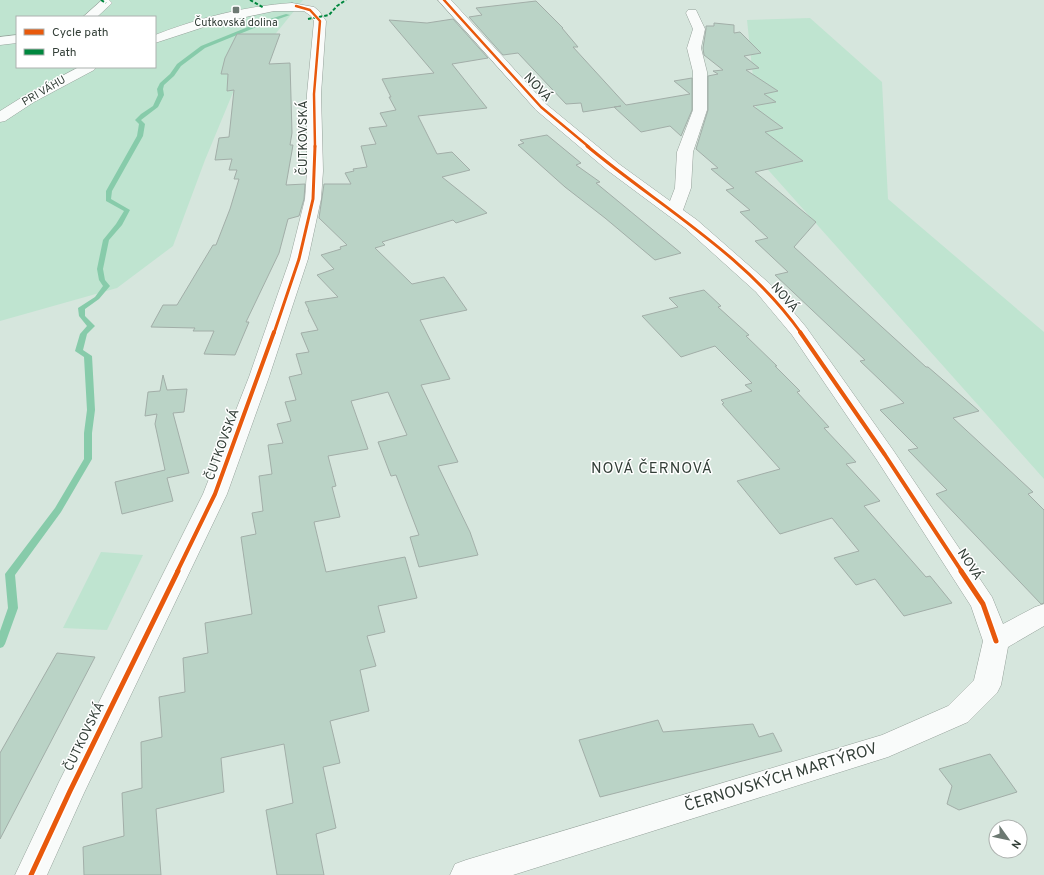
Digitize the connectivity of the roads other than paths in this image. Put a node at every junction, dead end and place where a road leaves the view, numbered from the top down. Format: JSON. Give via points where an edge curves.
{"nodes":[{"id":1,"x":444,"y":0,"type":"edge"},
{"id":2,"x":106,"y":3,"type":"dead end"},
{"id":3,"x":302,"y":3,"type":"edge"},
{"id":4,"x":692,"y":13,"type":"dead end"},
{"id":5,"x":90,"y":16,"type":"edge"},
{"id":6,"x":16,"y":39,"type":"edge"},
{"id":7,"x":156,"y":39,"type":"edge"},
{"id":8,"x":0,"y":41,"type":"edge"},
{"id":9,"x":87,"y":68,"type":"edge"},
{"id":10,"x":0,"y":118,"type":"edge"},
{"id":11,"x":674,"y":212,"type":"junction"},
{"id":12,"x":1044,"y":614,"type":"edge"},
{"id":13,"x":996,"y":641,"type":"junction"},
{"id":14,"x":31,"y":875,"type":"edge"},
{"id":15,"x":466,"y":875,"type":"edge"}],
"edges":[{"from":1,"to":11,"type":"street","name":"NOVÁ","via":[[541,107],[613,167]]},
{"from":2,"to":5,"type":"street"},
{"from":3,"to":7,"type":"street","via":[[246,12]]},
{"from":3,"to":14,"type":"street","name":"ČUTKOVSKÁ","via":[[320,21],[314,94],[313,199],[299,259],[215,494]]},
{"from":4,"to":11,"type":"street","via":[[699,29],[694,48],[700,72],[700,110],[685,152],[683,188]]},
{"from":6,"to":8,"type":"street"},
{"from":9,"to":10,"type":"street","name":"PRI VÁHU","via":[[35,95]]},
{"from":11,"to":13,"type":"street","name":"NOVÁ","via":[[763,288],[799,330],[885,455],[982,604]]},
{"from":12,"to":13,"type":"street"},
{"from":13,"to":15,"type":"street","name":"ČERNOVSKÝCH MARTÝROV","via":[[987,685],[958,714],[944,721],[888,745]]}]}
